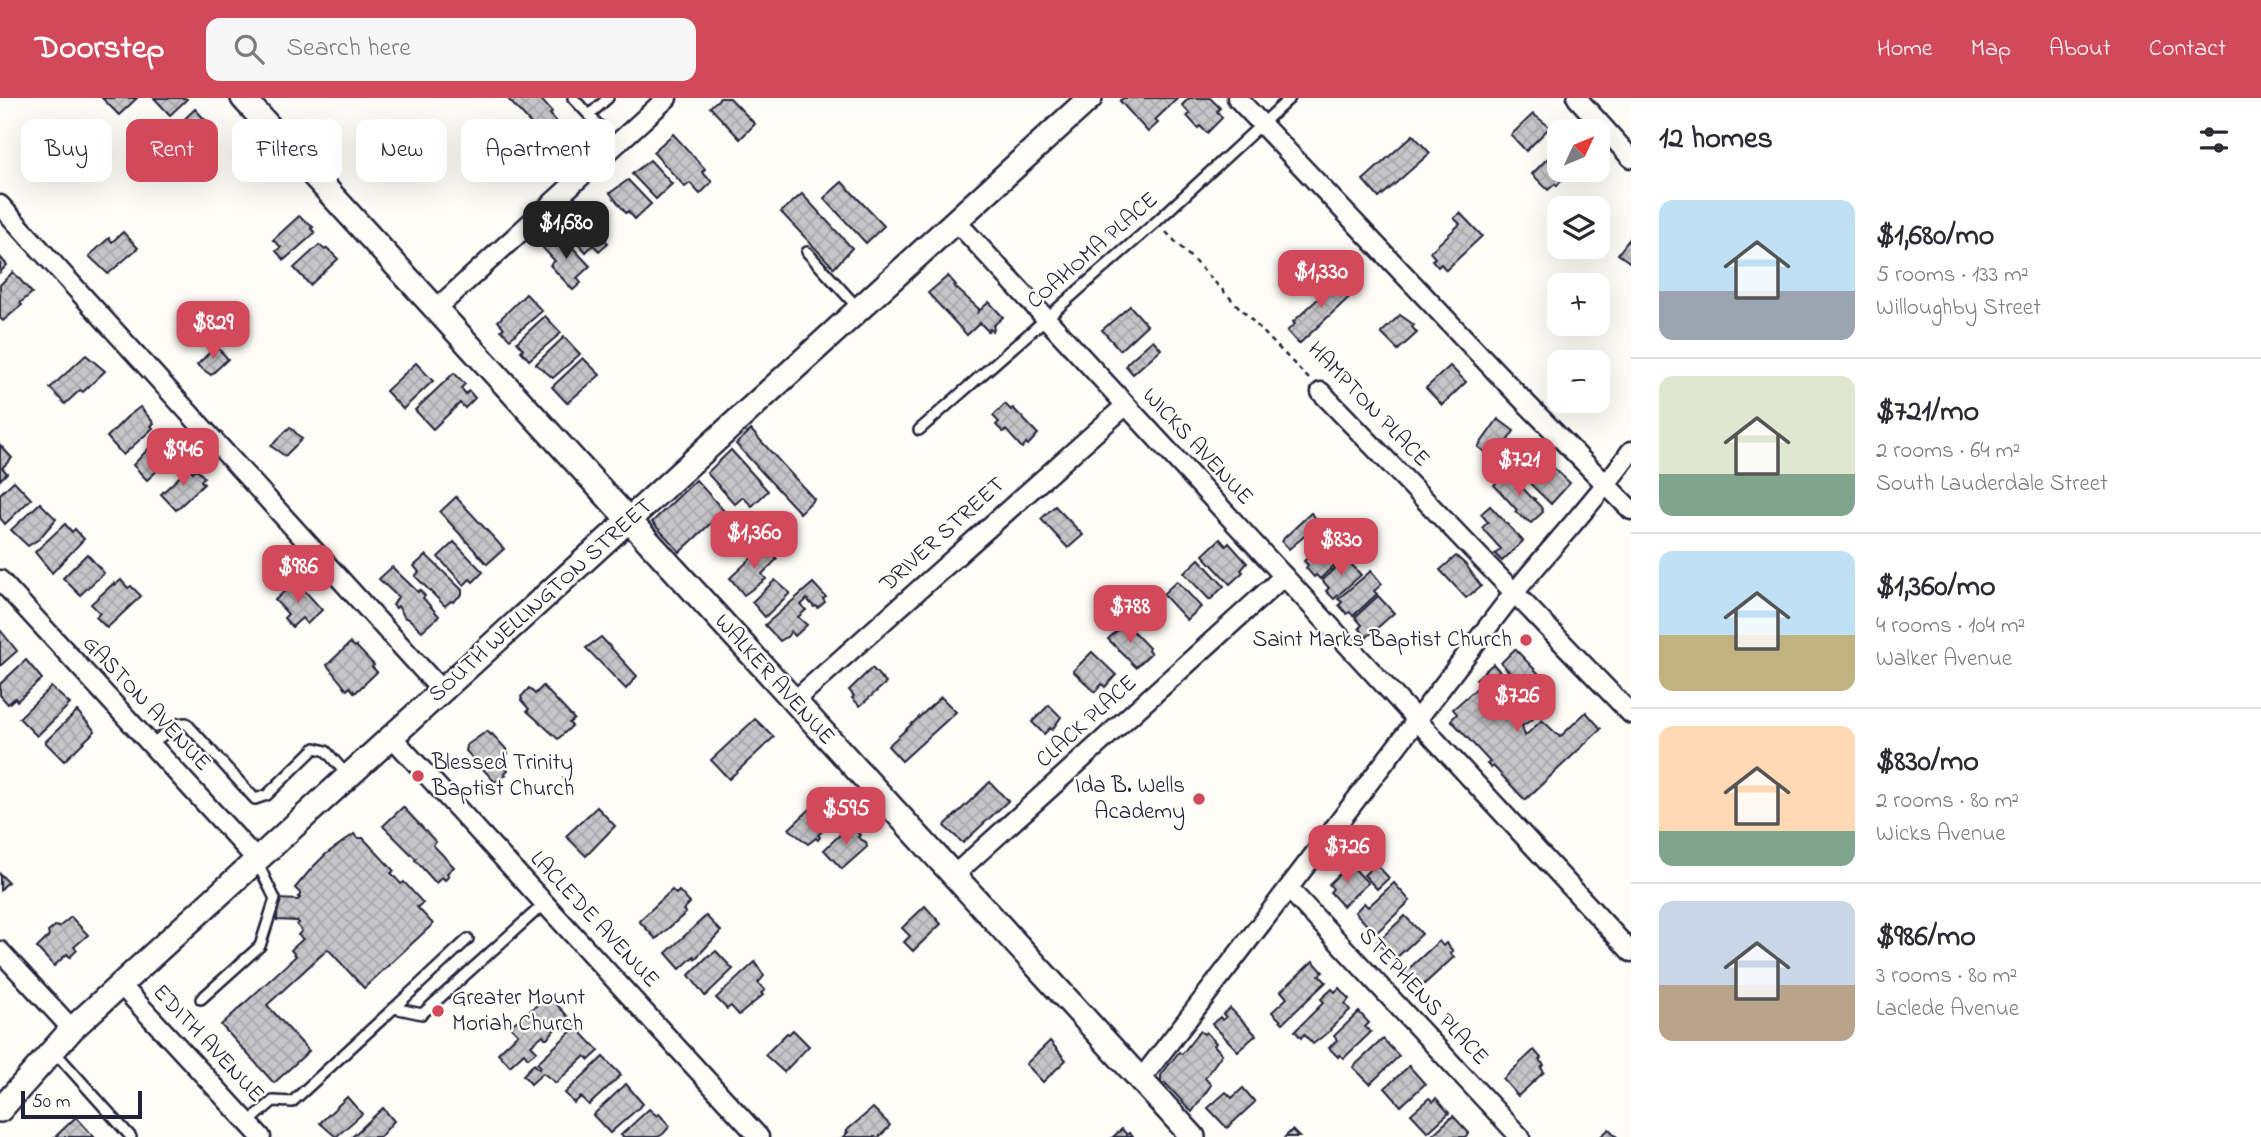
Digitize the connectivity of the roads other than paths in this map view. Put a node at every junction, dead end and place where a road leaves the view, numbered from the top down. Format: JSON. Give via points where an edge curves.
{"nodes":[{"id":1,"x":244,"y":98,"type":"edge"},
{"id":2,"x":573,"y":98,"type":"edge"},
{"id":3,"x":608,"y":98,"type":"edge"},
{"id":4,"x":667,"y":98,"type":"edge"},
{"id":5,"x":1090,"y":98,"type":"edge"},
{"id":6,"x":1237,"y":98,"type":"edge"},
{"id":7,"x":1290,"y":98,"type":"edge"},
{"id":8,"x":1577,"y":98,"type":"edge"},
{"id":9,"x":589,"y":116,"type":"junction"},
{"id":10,"x":1262,"y":124,"type":"junction"},
{"id":11,"x":616,"y":145,"type":"junction"},
{"id":12,"x":1631,"y":158,"type":"edge"},
{"id":13,"x":0,"y":205,"type":"edge"},
{"id":14,"x":956,"y":221,"type":"junction"},
{"id":15,"x":807,"y":251,"type":"dead end"},
{"id":16,"x":436,"y":309,"type":"junction"},
{"id":17,"x":859,"y":310,"type":"junction"},
{"id":18,"x":1045,"y":319,"type":"junction"},
{"id":19,"x":1321,"y":392,"type":"road end"},
{"id":20,"x":1125,"y":405,"type":"junction"},
{"id":21,"x":919,"y":430,"type":"dead end"},
{"id":22,"x":1631,"y":451,"type":"edge"},
{"id":23,"x":1607,"y":484,"type":"junction"},
{"id":24,"x":1631,"y":510,"type":"edge"},
{"id":25,"x":629,"y":520,"type":"junction"},
{"id":26,"x":1284,"y":576,"type":"junction"},
{"id":27,"x":0,"y":580,"type":"edge"},
{"id":28,"x":1515,"y":592,"type":"junction"},
{"id":29,"x":442,"y":691,"type":"junction"},
{"id":30,"x":793,"y":702,"type":"junction"},
{"id":31,"x":1631,"y":714,"type":"edge"},
{"id":32,"x":1417,"y":719,"type":"junction"},
{"id":33,"x":392,"y":737,"type":"junction"},
{"id":34,"x":151,"y":745,"type":"junction"},
{"id":35,"x":349,"y":776,"type":"junction"},
{"id":36,"x":257,"y":860,"type":"junction"},
{"id":37,"x":953,"y":876,"type":"junction"},
{"id":38,"x":1290,"y":890,"type":"junction"},
{"id":39,"x":545,"y":903,"type":"junction"},
{"id":40,"x":468,"y":939,"type":"dead end"},
{"id":41,"x":0,"y":951,"type":"edge"},
{"id":42,"x":1631,"y":952,"type":"edge"},
{"id":43,"x":120,"y":984,"type":"junction"},
{"id":44,"x":201,"y":999,"type":"dead end"},
{"id":45,"x":394,"y":1008,"type":"junction"},
{"id":46,"x":72,"y":1029,"type":"junction"},
{"id":47,"x":53,"y":1050,"type":"junction"},
{"id":48,"x":1141,"y":1079,"type":"junction"},
{"id":49,"x":0,"y":1110,"type":"edge"},
{"id":50,"x":248,"y":1123,"type":"junction"},
{"id":51,"x":131,"y":1137,"type":"edge"},
{"id":52,"x":261,"y":1137,"type":"edge"},
{"id":53,"x":759,"y":1137,"type":"edge"},
{"id":54,"x":1193,"y":1137,"type":"edge"},
{"id":55,"x":1520,"y":1137,"type":"edge"}],
"edges":[{"from":1,"to":16,"type":"street","name":"WALKER AVENUE"},
{"from":2,"to":9,"type":"lane"},
{"from":3,"to":9,"type":"lane"},
{"from":4,"to":11,"type":"street"},
{"from":5,"to":14,"type":"street","name":"SOUTH WELLINGTON STREET"},
{"from":6,"to":10,"type":"street"},
{"from":7,"to":10,"type":"lane","name":"COAHOMA PLACE"},
{"from":8,"to":12,"type":"street"},
{"from":9,"to":11,"type":"lane"},
{"from":10,"to":18,"type":"lane","name":"COAHOMA PLACE"},
{"from":10,"to":23,"type":"street"},
{"from":11,"to":16,"type":"street"},
{"from":13,"to":29,"type":"street"},
{"from":14,"to":17,"type":"street","name":"SOUTH WELLINGTON STREET"},
{"from":14,"to":18,"type":"street","name":"WICKS AVENUE"},
{"from":15,"to":17,"type":"lane"},
{"from":16,"to":25,"type":"street","name":"WALKER AVENUE"},
{"from":17,"to":25,"type":"street","name":"SOUTH WELLINGTON STREET"},
{"from":18,"to":20,"type":"street","name":"WICKS AVENUE"},
{"from":18,"to":21,"type":"lane","name":"COAHOMA PLACE"},
{"from":19,"to":28,"type":"street","name":"HAMPTON PLACE"},
{"from":20,"to":26,"type":"street","name":"WICKS AVENUE"},
{"from":20,"to":30,"type":"street","name":"DRIVER STREET"},
{"from":22,"to":23,"type":"street"},
{"from":23,"to":24,"type":"street"},
{"from":23,"to":28,"type":"street"},
{"from":25,"to":29,"type":"street","name":"SOUTH WELLINGTON STREET"},
{"from":25,"to":30,"type":"street","name":"WALKER AVENUE"},
{"from":26,"to":32,"type":"street","name":"WICKS AVENUE"},
{"from":26,"to":37,"type":"street","name":"CLACK PLACE"},
{"from":27,"to":34,"type":"street","name":"GASTON AVENUE"},
{"from":28,"to":31,"type":"street","name":"HAMPTON PLACE"},
{"from":28,"to":32,"type":"street"},
{"from":29,"to":33,"type":"street","name":"SOUTH WELLINGTON STREET"},
{"from":30,"to":37,"type":"street","name":"WALKER AVENUE"},
{"from":32,"to":38,"type":"street"},
{"from":32,"to":42,"type":"street","name":"WICKS AVENUE"},
{"from":33,"to":35,"type":"street","name":"SOUTH WELLINGTON STREET"},
{"from":33,"to":39,"type":"street","name":"LACLEDE AVENUE"},
{"from":34,"to":35,"type":"lane","via":[[176,724],[186,723],[255,799],[267,795],[315,748],[326,751]]},
{"from":34,"to":36,"type":"street","name":"GASTON AVENUE"},
{"from":35,"to":36,"type":"street","name":"SOUTH WELLINGTON STREET"},
{"from":36,"to":43,"type":"street","name":"SOUTH WELLINGTON STREET"},
{"from":36,"to":44,"type":"lane","via":[[275,899],[260,946]]},
{"from":37,"to":48,"type":"street","name":"WALKER AVENUE"},
{"from":38,"to":48,"type":"street"},
{"from":38,"to":55,"type":"street","name":"STEPHENS PLACE"},
{"from":39,"to":45,"type":"lane","via":[[422,1014]]},
{"from":39,"to":53,"type":"street","name":"LACLEDE AVENUE"},
{"from":40,"to":45,"type":"lane"},
{"from":41,"to":46,"type":"street"},
{"from":43,"to":46,"type":"street","name":"SOUTH WELLINGTON STREET"},
{"from":43,"to":50,"type":"street","name":"EDITH AVENUE"},
{"from":45,"to":50,"type":"lane","via":[[292,1101],[273,1101]]},
{"from":46,"to":47,"type":"street","name":"SOUTH WELLINGTON STREET"},
{"from":47,"to":49,"type":"street","name":"SOUTH WELLINGTON STREET"},
{"from":47,"to":51,"type":"lane"},
{"from":48,"to":54,"type":"street","name":"WALKER AVENUE"},
{"from":50,"to":52,"type":"street","name":"EDITH AVENUE"}]}
